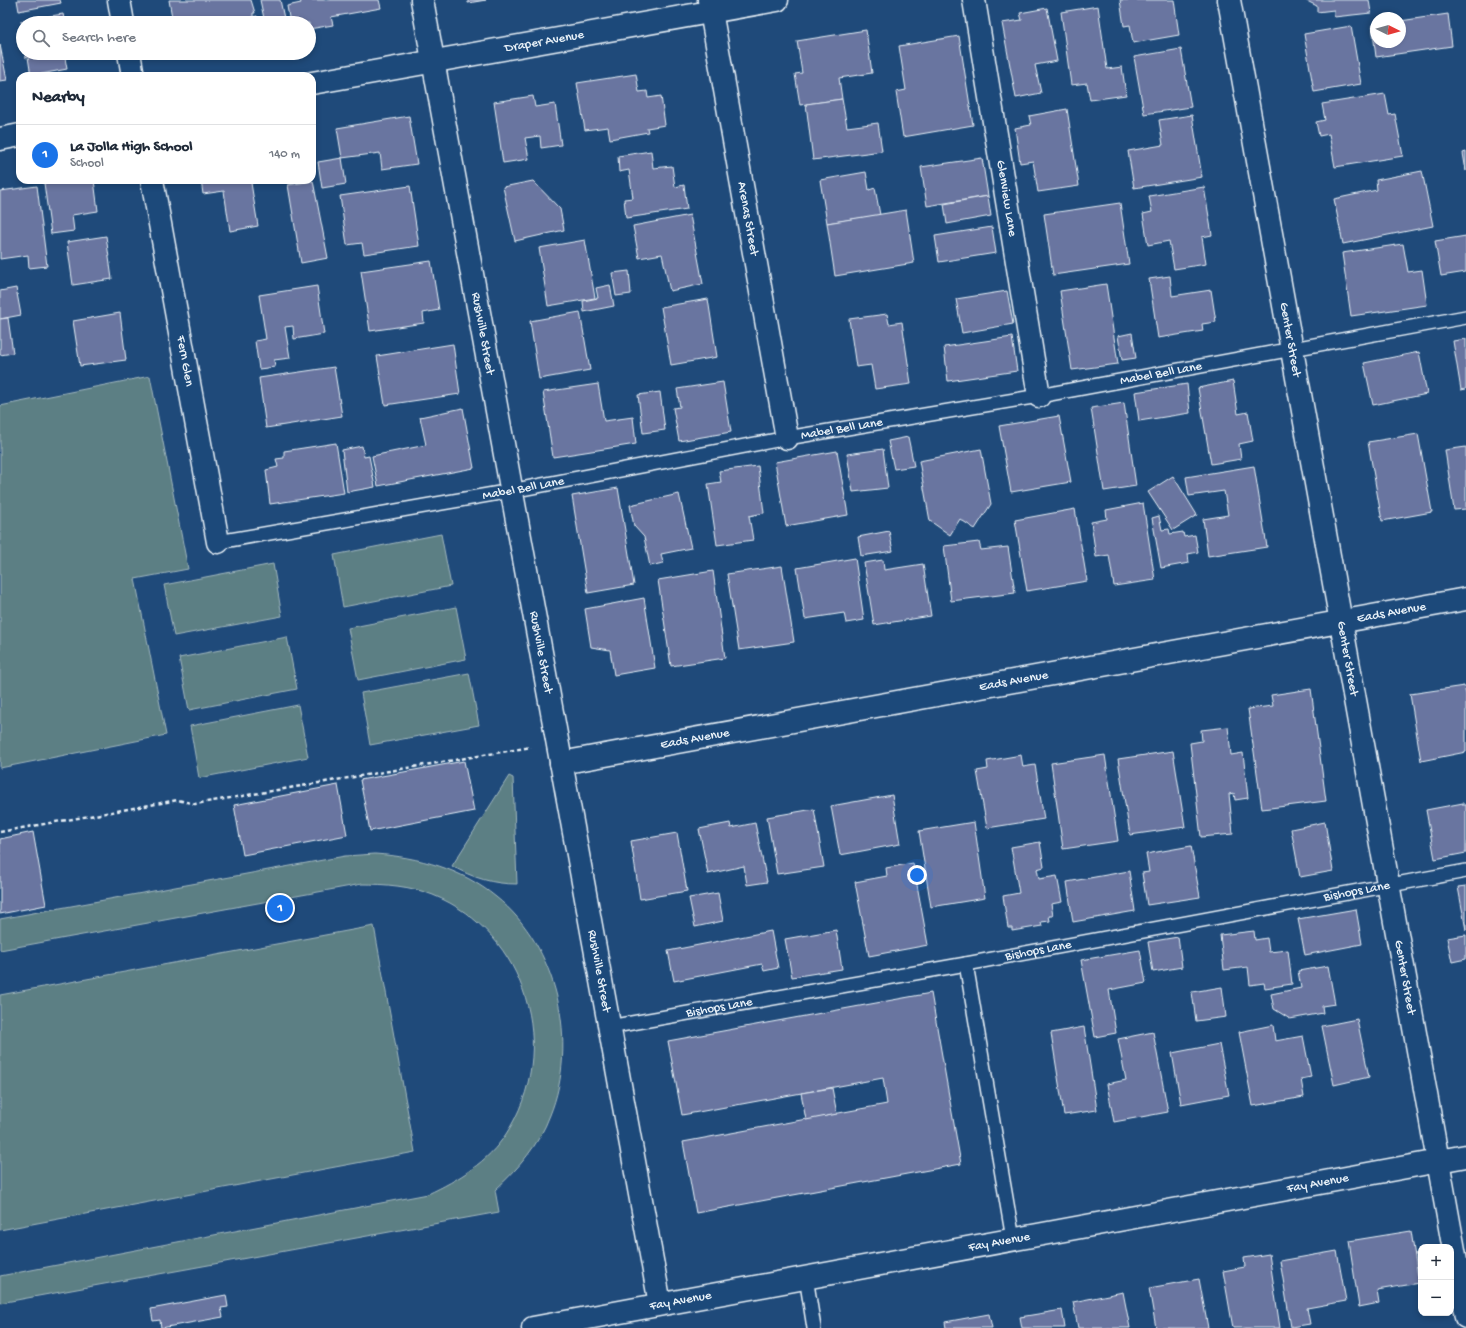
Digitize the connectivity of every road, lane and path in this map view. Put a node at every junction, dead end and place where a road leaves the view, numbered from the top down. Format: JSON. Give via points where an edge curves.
{"nodes":[{"id":1,"x":119,"y":0,"type":"edge"},
{"id":2,"x":422,"y":0,"type":"edge"},
{"id":3,"x":777,"y":0,"type":"edge"},
{"id":4,"x":974,"y":0,"type":"edge"},
{"id":5,"x":1228,"y":0,"type":"edge"},
{"id":6,"x":710,"y":6,"type":"edge"},
{"id":7,"x":122,"y":16,"type":"edge"},
{"id":8,"x":130,"y":60,"type":"edge"},
{"id":9,"x":433,"y":62,"type":"junction"},
{"id":10,"x":132,"y":72,"type":"edge"},
{"id":11,"x":316,"y":82,"type":"edge"},
{"id":12,"x":16,"y":136,"type":"edge"},
{"id":13,"x":0,"y":138,"type":"edge"},
{"id":14,"x":153,"y":184,"type":"edge"},
{"id":15,"x":1466,"y":318,"type":"edge"},
{"id":16,"x":1291,"y":348,"type":"junction"},
{"id":17,"x":1039,"y":396,"type":"junction"},
{"id":18,"x":788,"y":438,"type":"junction"},
{"id":19,"x":511,"y":491,"type":"junction"},
{"id":20,"x":218,"y":542,"type":"joint"},
{"id":21,"x":1466,"y":599,"type":"edge"},
{"id":22,"x":1341,"y":621,"type":"junction"},
{"id":23,"x":534,"y":747,"type":"dead end"},
{"id":24,"x":561,"y":763,"type":"junction"},
{"id":25,"x":0,"y":832,"type":"edge"},
{"id":26,"x":1466,"y":871,"type":"edge"},
{"id":27,"x":1388,"y":885,"type":"junction"},
{"id":28,"x":966,"y":964,"type":"junction"},
{"id":29,"x":609,"y":1027,"type":"junction"},
{"id":30,"x":1466,"y":1156,"type":"edge"},
{"id":31,"x":1438,"y":1161,"type":"junction"},
{"id":32,"x":1013,"y":1239,"type":"junction"},
{"id":33,"x":806,"y":1277,"type":"junction"},
{"id":34,"x":660,"y":1304,"type":"junction"},
{"id":35,"x":1466,"y":1317,"type":"edge"},
{"id":36,"x":533,"y":1328,"type":"edge"},
{"id":37,"x":814,"y":1328,"type":"edge"}],
"edges":[{"from":1,"to":7,"type":"street"},
{"from":2,"to":9,"type":"street","name":"Rushville Street"},
{"from":3,"to":6,"type":"street","name":"Draper Avenue"},
{"from":4,"to":17,"type":"street","name":"Glenview Lane"},
{"from":5,"to":16,"type":"street","name":"Genter Street"},
{"from":6,"to":9,"type":"street","name":"Draper Avenue"},
{"from":6,"to":18,"type":"street","name":"Arenas Street"},
{"from":8,"to":10,"type":"street"},
{"from":9,"to":11,"type":"street","name":"Draper Avenue"},
{"from":9,"to":19,"type":"street","name":"Rushville Street"},
{"from":12,"to":13,"type":"street"},
{"from":14,"to":20,"type":"street","name":"Fern Glen"},
{"from":15,"to":16,"type":"lane","name":"Mabel Bell Lane"},
{"from":16,"to":17,"type":"lane","name":"Mabel Bell Lane"},
{"from":16,"to":22,"type":"street","name":"Genter Street"},
{"from":17,"to":18,"type":"lane","name":"Mabel Bell Lane"},
{"from":18,"to":19,"type":"lane","name":"Mabel Bell Lane"},
{"from":19,"to":20,"type":"lane","name":"Mabel Bell Lane"},
{"from":19,"to":24,"type":"street","name":"Rushville Street"},
{"from":21,"to":22,"type":"street","name":"Eads Avenue"},
{"from":22,"to":24,"type":"street","name":"Eads Avenue"},
{"from":22,"to":27,"type":"street","name":"Genter Street"},
{"from":23,"to":25,"type":"path","via":[[196,804],[178,800]]},
{"from":24,"to":29,"type":"street","name":"Rushville Street"},
{"from":26,"to":27,"type":"lane","name":"Bishops Lane"},
{"from":27,"to":28,"type":"lane","name":"Bishops Lane"},
{"from":27,"to":31,"type":"street","name":"Genter Street"},
{"from":28,"to":29,"type":"lane","name":"Bishops Lane"},
{"from":28,"to":32,"type":"lane"},
{"from":29,"to":34,"type":"street","name":"Rushville Street"},
{"from":30,"to":31,"type":"street","name":"Fay Avenue"},
{"from":31,"to":32,"type":"street","name":"Fay Avenue"},
{"from":31,"to":35,"type":"street","name":"Genter Street"},
{"from":32,"to":33,"type":"street","name":"Fay Avenue"},
{"from":33,"to":34,"type":"street","name":"Fay Avenue"},
{"from":33,"to":37,"type":"lane"},
{"from":34,"to":36,"type":"street","name":"Fay Avenue"}]}
